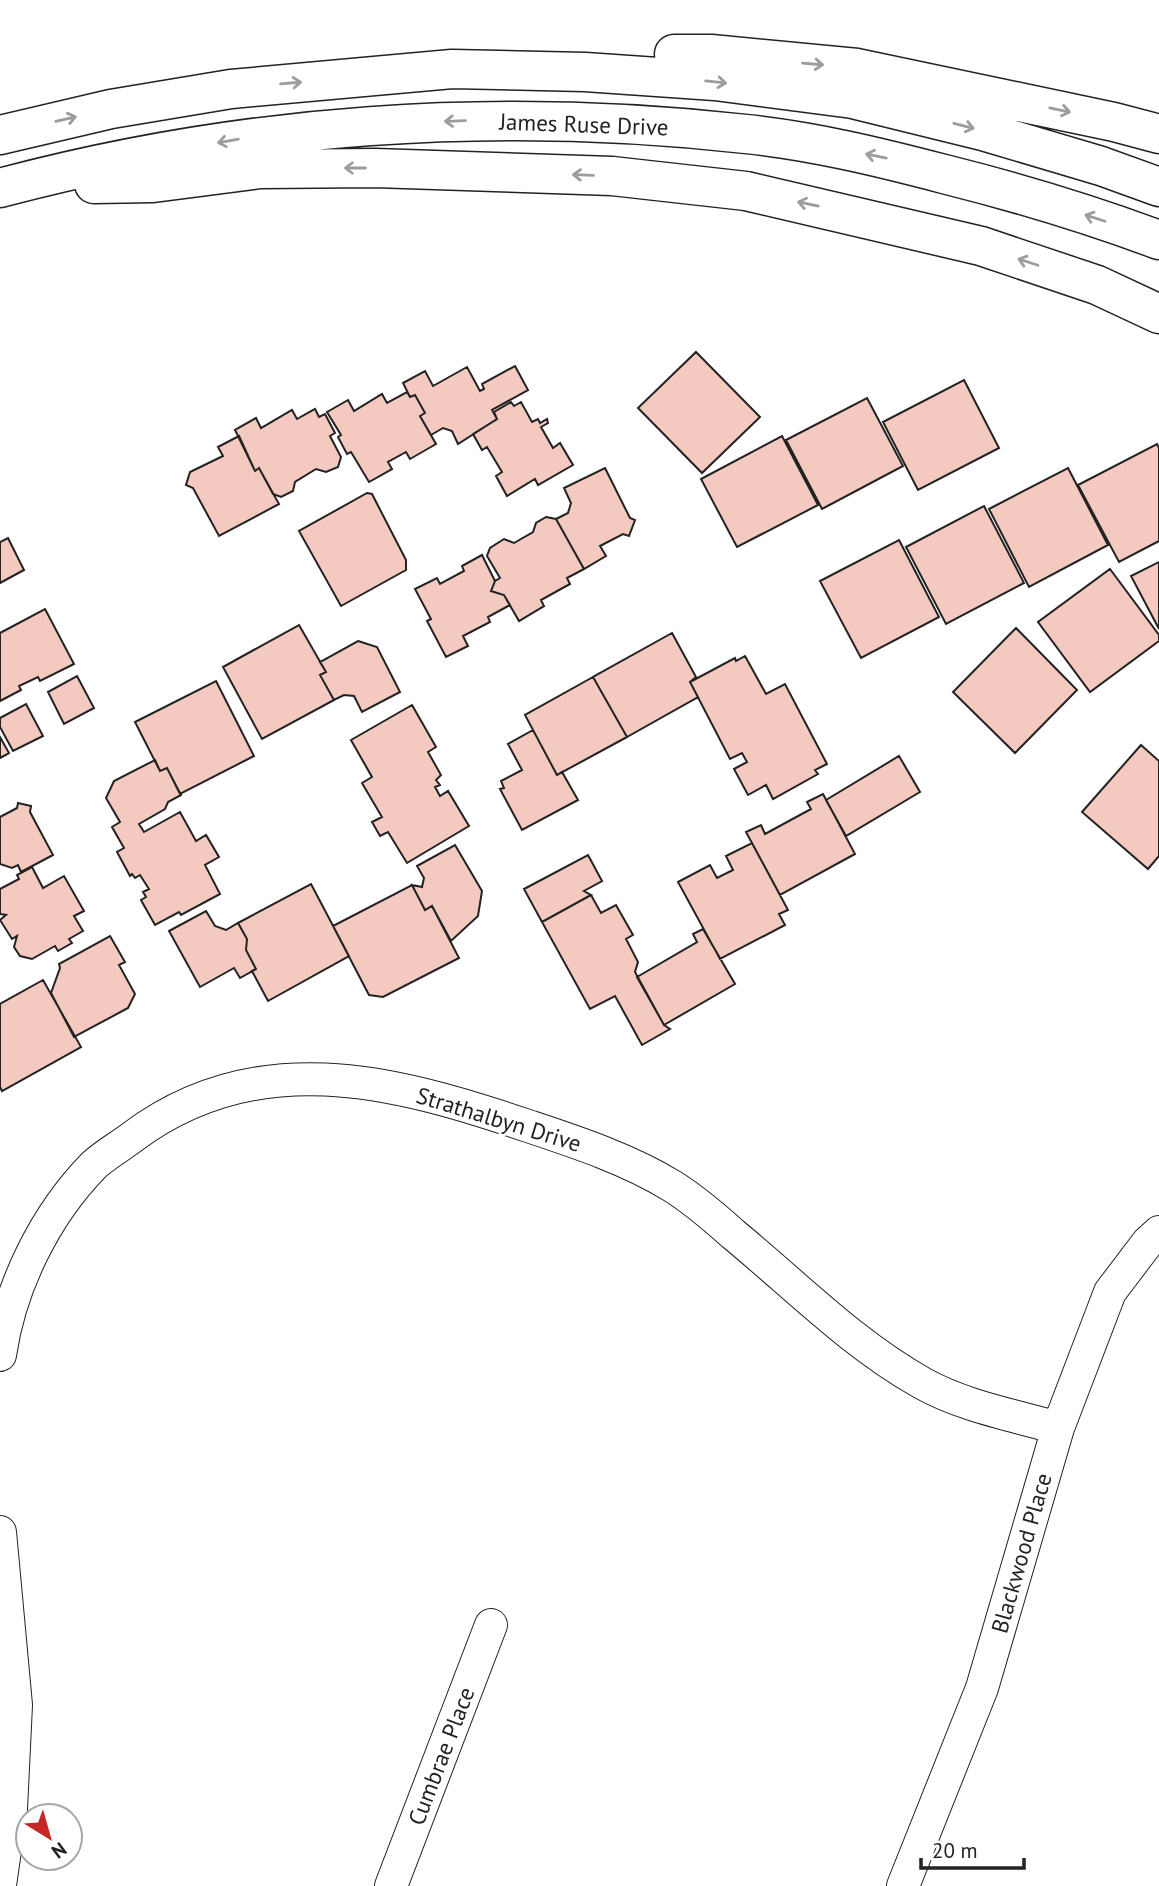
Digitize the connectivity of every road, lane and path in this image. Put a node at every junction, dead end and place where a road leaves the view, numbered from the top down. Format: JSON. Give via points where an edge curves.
{"nodes":[{"id":1,"x":452,"y":69,"type":"junction"},
{"id":2,"x":1159,"y":134,"type":"edge"},
{"id":3,"x":0,"y":135,"type":"edge"},
{"id":4,"x":4,"y":187,"type":"edge"},
{"id":5,"x":1159,"y":187,"type":"edge"},
{"id":6,"x":1159,"y":240,"type":"edge"},
{"id":7,"x":1159,"y":314,"type":"edge"},
{"id":8,"x":1159,"y":1232,"type":"edge"},
{"id":9,"x":0,"y":1354,"type":"edge"},
{"id":10,"x":1058,"y":1428,"type":"junction"},
{"id":11,"x":0,"y":1532,"type":"edge"},
{"id":12,"x":491,"y":1625,"type":"dead end"},
{"id":13,"x":2,"y":1885,"type":"edge"},
{"id":14,"x":391,"y":1886,"type":"edge"},
{"id":15,"x":903,"y":1886,"type":"edge"}],
"edges":[{"from":1,"to":2,"type":"highway","one_way":true,"via":[[586,55],[712,54],[791,61],[857,68]]},
{"from":3,"to":1,"type":"highway","one_way":true,"via":[[111,109],[231,89]]},
{"from":1,"to":5,"type":"highway","one_way":true,"via":[[702,80],[853,99],[984,131]]},
{"from":6,"to":4,"type":"highway","name":"James Ruse Drive","one_way":true,"via":[[1009,190],[876,156],[748,134],[621,123],[374,124],[250,137]]},
{"from":7,"to":4,"type":"highway","one_way":true,"via":[[1097,285],[981,246],[746,191],[611,176],[260,169],[153,183]]},
{"from":8,"to":10,"type":"street","name":"Blackwood Place","via":[[1110,1292]]},
{"from":9,"to":10,"type":"street","name":"Strathalbyn Drive","via":[[5,1323],[29,1259],[61,1207],[95,1165],[174,1109],[213,1094],[297,1078],[342,1079],[488,1112],[611,1156],[671,1186],[895,1367],[964,1401]]},
{"from":10,"to":15,"type":"street","name":"Blackwood Place","via":[[982,1688]]},
{"from":11,"to":13,"type":"street","via":[[16,1705]]},
{"from":12,"to":14,"type":"street","name":"Cumbrae Place"}]}
